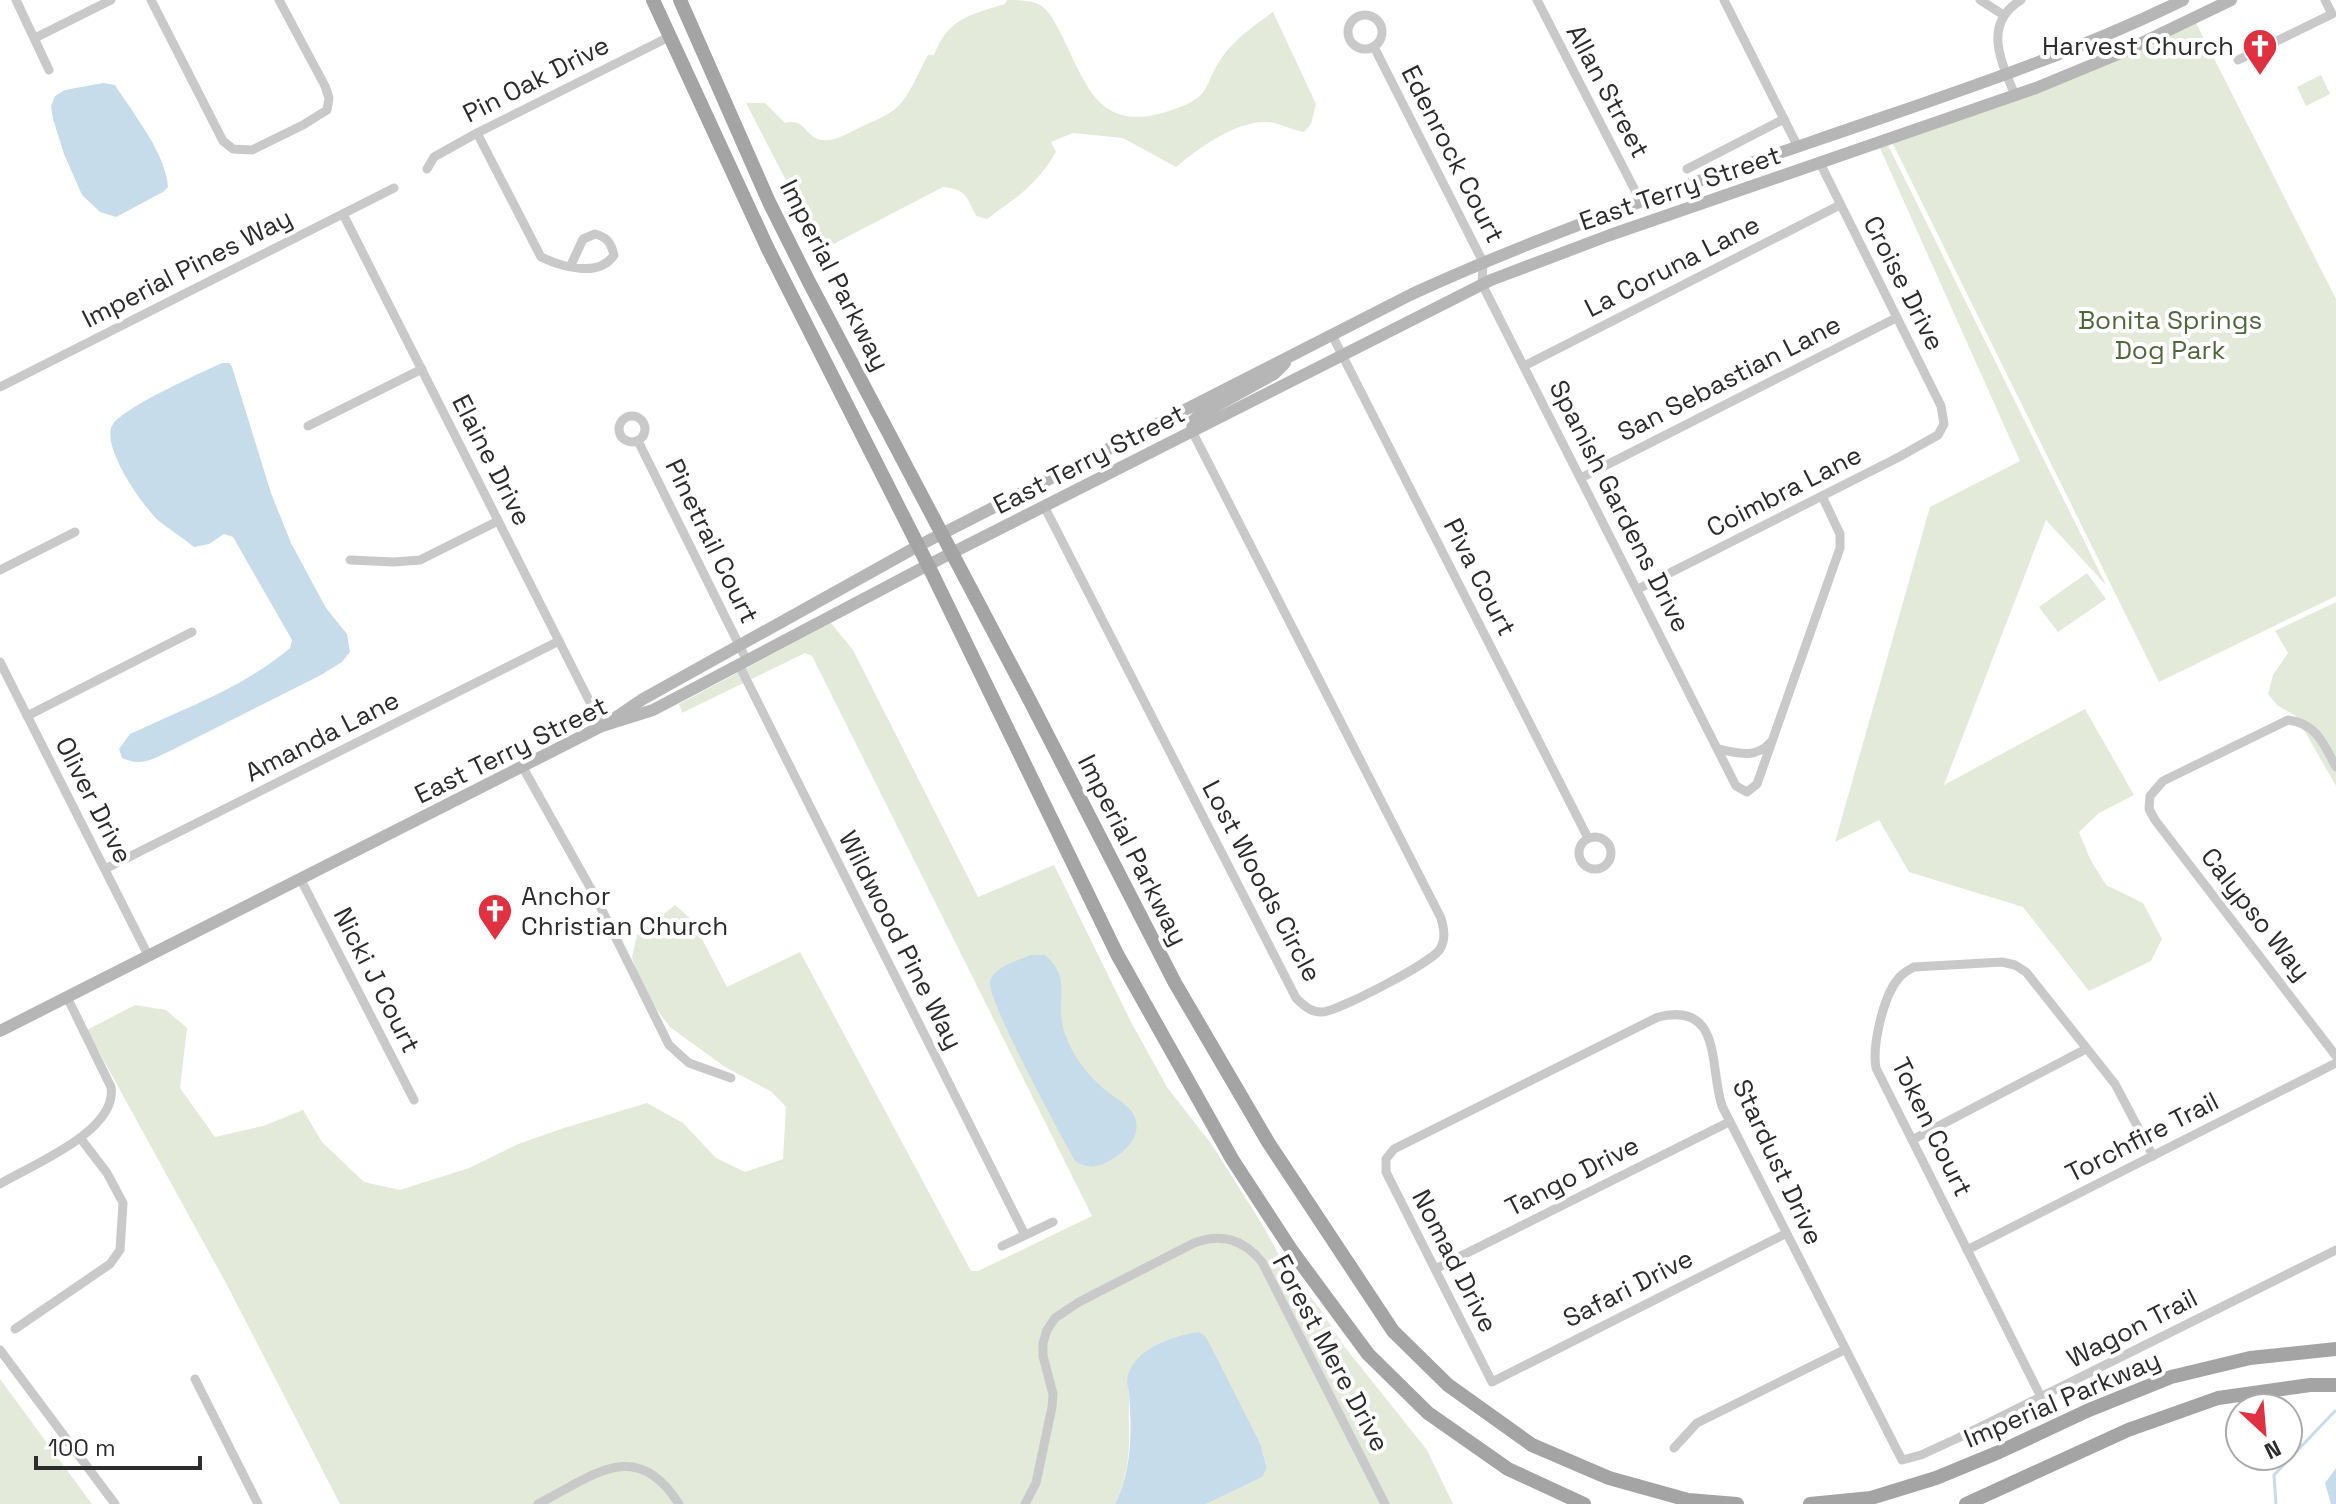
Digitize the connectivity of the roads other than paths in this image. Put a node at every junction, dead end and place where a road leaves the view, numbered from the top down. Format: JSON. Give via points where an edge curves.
{"nodes":[{"id":1,"x":16,"y":0,"type":"edge"},
{"id":2,"x":111,"y":0,"type":"edge"},
{"id":3,"x":151,"y":0,"type":"edge"},
{"id":4,"x":279,"y":0,"type":"edge"},
{"id":5,"x":653,"y":0,"type":"edge"},
{"id":6,"x":671,"y":0,"type":"edge"},
{"id":7,"x":680,"y":0,"type":"edge"},
{"id":8,"x":1537,"y":0,"type":"edge"},
{"id":9,"x":1724,"y":0,"type":"edge"},
{"id":10,"x":1980,"y":0,"type":"edge"},
{"id":11,"x":2021,"y":0,"type":"edge"},
{"id":12,"x":2183,"y":0,"type":"edge"},
{"id":13,"x":2231,"y":0,"type":"edge"},
{"id":14,"x":2325,"y":0,"type":"edge"},
{"id":15,"x":2002,"y":14,"type":"junction"},
{"id":16,"x":689,"y":18,"type":"junction"},
{"id":17,"x":671,"y":36,"type":"junction"},
{"id":18,"x":35,"y":38,"type":"junction"},
{"id":19,"x":1374,"y":47,"type":"dead end"},
{"id":20,"x":2238,"y":60,"type":"dead end"},
{"id":21,"x":49,"y":70,"type":"dead end"},
{"id":22,"x":2006,"y":74,"type":"junction"},
{"id":23,"x":2015,"y":95,"type":"junction"},
{"id":24,"x":1784,"y":119,"type":"junction"},
{"id":25,"x":477,"y":133,"type":"junction"},
{"id":26,"x":1798,"y":147,"type":"junction"},
{"id":27,"x":1820,"y":163,"type":"junction"},
{"id":28,"x":427,"y":169,"type":"dead end"},
{"id":29,"x":1687,"y":169,"type":"dead end"},
{"id":30,"x":394,"y":188,"type":"dead end"},
{"id":31,"x":1641,"y":202,"type":"junction"},
{"id":32,"x":1840,"y":205,"type":"junction"},
{"id":33,"x":343,"y":214,"type":"junction"},
{"id":34,"x":1483,"y":262,"type":"junction"},
{"id":35,"x":571,"y":265,"type":"junction"},
{"id":36,"x":1482,"y":284,"type":"junction"},
{"id":37,"x":1896,"y":318,"type":"junction"},
{"id":38,"x":1332,"y":335,"type":"junction"},
{"id":39,"x":1342,"y":354,"type":"junction"},
{"id":40,"x":1292,"y":355,"type":"junction"},
{"id":41,"x":1524,"y":366,"type":"junction"},
{"id":42,"x":422,"y":369,"type":"junction"},
{"id":43,"x":0,"y":387,"type":"edge"},
{"id":44,"x":1944,"y":424,"type":"joint"},
{"id":45,"x":308,"y":426,"type":"dead end"},
{"id":46,"x":1192,"y":431,"type":"junction"},
{"id":47,"x":638,"y":441,"type":"dead end"},
{"id":48,"x":1581,"y":478,"type":"junction"},
{"id":49,"x":1822,"y":496,"type":"junction"},
{"id":50,"x":1044,"y":506,"type":"junction"},
{"id":51,"x":498,"y":521,"type":"junction"},
{"id":52,"x":75,"y":532,"type":"dead end"},
{"id":53,"x":942,"y":534,"type":"junction"},
{"id":54,"x":918,"y":546,"type":"junction"},
{"id":55,"x":952,"y":553,"type":"junction"},
{"id":56,"x":350,"y":560,"type":"dead end"},
{"id":57,"x":928,"y":565,"type":"junction"},
{"id":58,"x":0,"y":570,"type":"edge"},
{"id":59,"x":1638,"y":589,"type":"junction"},
{"id":60,"x":192,"y":632,"type":"dead end"},
{"id":61,"x":559,"y":641,"type":"junction"},
{"id":62,"x":740,"y":646,"type":"junction"},
{"id":63,"x":0,"y":662,"type":"edge"},
{"id":64,"x":743,"y":663,"type":"junction"},
{"id":65,"x":27,"y":716,"type":"junction"},
{"id":66,"x":602,"y":726,"type":"junction"},
{"id":67,"x":1771,"y":742,"type":"junction"},
{"id":68,"x":1718,"y":749,"type":"junction"},
{"id":69,"x":522,"y":766,"type":"junction"},
{"id":70,"x":2336,"y":767,"type":"edge"},
{"id":71,"x":1588,"y":838,"type":"dead end"},
{"id":72,"x":105,"y":869,"type":"junction"},
{"id":73,"x":301,"y":880,"type":"junction"},
{"id":74,"x":149,"y":957,"type":"junction"},
{"id":75,"x":67,"y":997,"type":"junction"},
{"id":76,"x":0,"y":1031,"type":"edge"},
{"id":77,"x":2086,"y":1049,"type":"junction"},
{"id":78,"x":2336,"y":1056,"type":"edge"},
{"id":79,"x":2336,"y":1063,"type":"edge"},
{"id":80,"x":731,"y":1078,"type":"dead end"},
{"id":81,"x":414,"y":1100,"type":"dead end"},
{"id":82,"x":1729,"y":1122,"type":"junction"},
{"id":83,"x":81,"y":1139,"type":"junction"},
{"id":84,"x":1912,"y":1140,"type":"junction"},
{"id":85,"x":2153,"y":1156,"type":"junction"},
{"id":86,"x":1386,"y":1159,"type":"joint"},
{"id":87,"x":0,"y":1184,"type":"edge"},
{"id":88,"x":1053,"y":1222,"type":"dead end"},
{"id":89,"x":1785,"y":1234,"type":"junction"},
{"id":90,"x":1025,"y":1235,"type":"junction"},
{"id":91,"x":1002,"y":1246,"type":"dead end"},
{"id":92,"x":1967,"y":1250,"type":"junction"},
{"id":93,"x":2336,"y":1250,"type":"edge"},
{"id":94,"x":1435,"y":1269,"type":"junction"},
{"id":95,"x":15,"y":1329,"type":"dead end"},
{"id":96,"x":2336,"y":1349,"type":"edge"},
{"id":97,"x":0,"y":1350,"type":"edge"},
{"id":98,"x":1844,"y":1350,"type":"junction"},
{"id":99,"x":195,"y":1379,"type":"dead end"},
{"id":100,"x":1492,"y":1382,"type":"joint"},
{"id":101,"x":2336,"y":1385,"type":"edge"},
{"id":102,"x":2041,"y":1397,"type":"junction"},
{"id":103,"x":1674,"y":1448,"type":"dead end"},
{"id":104,"x":1902,"y":1460,"type":"joint"},
{"id":105,"x":115,"y":1504,"type":"edge"},
{"id":106,"x":258,"y":1504,"type":"edge"},
{"id":107,"x":538,"y":1504,"type":"edge"},
{"id":108,"x":679,"y":1504,"type":"edge"},
{"id":109,"x":1025,"y":1504,"type":"edge"},
{"id":110,"x":1385,"y":1504,"type":"edge"},
{"id":111,"x":1584,"y":1504,"type":"edge"},
{"id":112,"x":1737,"y":1504,"type":"edge"},
{"id":113,"x":1810,"y":1504,"type":"edge"},
{"id":114,"x":1966,"y":1504,"type":"edge"}],
"edges":[{"from":1,"to":18,"type":"street"},
{"from":2,"to":18,"type":"street"},
{"from":3,"to":4,"type":"street","via":[[223,141],[233,149],[252,150],[327,110],[325,86]]},
{"from":5,"to":17,"type":"main road","name":"Imperial Parkway"},
{"from":6,"to":16,"type":"street","name":"Imperial Parkway"},
{"from":7,"to":16,"type":"main road","name":"Imperial Parkway"},
{"from":8,"to":31,"type":"street","name":"Allan Street"},
{"from":9,"to":24,"type":"street"},
{"from":10,"to":15,"type":"street"},
{"from":11,"to":15,"type":"street"},
{"from":12,"to":22,"type":"street","via":[[2084,46]]},
{"from":13,"to":23,"type":"street","name":"East Terry Street","via":[[2123,52]]},
{"from":14,"to":20,"type":"street","via":[[2332,14]]},
{"from":15,"to":22,"type":"street","via":[[1997,27]]},
{"from":16,"to":53,"type":"main road","name":"Imperial Parkway","via":[[769,202]]},
{"from":17,"to":25,"type":"street","name":"Pin Oak Drive"},
{"from":17,"to":54,"type":"main road","name":"Imperial Parkway","via":[[768,249]]},
{"from":18,"to":21,"type":"street"},
{"from":19,"to":34,"type":"street","name":"Edenrock Court"},
{"from":22,"to":23,"type":"street"},
{"from":22,"to":26,"type":"street"},
{"from":23,"to":27,"type":"street","name":"East Terry Street"},
{"from":24,"to":26,"type":"street"},
{"from":24,"to":29,"type":"street"},
{"from":25,"to":28,"type":"street","name":"Pin Oak Drive","via":[[434,157]]},
{"from":25,"to":35,"type":"street","via":[[541,257]]},
{"from":26,"to":31,"type":"street"},
{"from":27,"to":32,"type":"street","name":"Croise Drive"},
{"from":27,"to":36,"type":"street","name":"East Terry Street"},
{"from":30,"to":33,"type":"street","name":"Imperial Pines Way"},
{"from":31,"to":34,"type":"street"},
{"from":32,"to":37,"type":"street","name":"Croise Drive"},
{"from":32,"to":41,"type":"street","name":"La Coruna Lane"},
{"from":33,"to":42,"type":"street","name":"Elaine Drive"},
{"from":33,"to":43,"type":"street","name":"Imperial Pines Way"},
{"from":34,"to":36,"type":"street","name":"Edenrock Court"},
{"from":34,"to":38,"type":"street"},
{"from":35,"to":35,"type":"street","via":[[596,269],[608,264],[614,255],[612,245],[605,236],[583,239]]},
{"from":36,"to":39,"type":"street","name":"East Terry Street"},
{"from":36,"to":41,"type":"street","name":"Spanish Gardens Drive"},
{"from":37,"to":44,"type":"street","name":"Croise Drive","via":[[1941,406]]},
{"from":37,"to":48,"type":"street","name":"San Sebastian Lane"},
{"from":38,"to":39,"type":"street","name":"Piva Court"},
{"from":38,"to":40,"type":"street"},
{"from":39,"to":46,"type":"street","name":"East Terry Street"},
{"from":39,"to":71,"type":"street","name":"Piva Court"},
{"from":40,"to":46,"type":"street","via":[[1274,374],[1198,416]]},
{"from":40,"to":53,"type":"street"},
{"from":41,"to":48,"type":"street","name":"Spanish Gardens Drive"},
{"from":42,"to":45,"type":"street"},
{"from":42,"to":51,"type":"street","name":"Elaine Drive"},
{"from":44,"to":49,"type":"street","name":"Coimbra Lane","via":[[1938,435]]},
{"from":46,"to":50,"type":"street","name":"East Terry Street"},
{"from":46,"to":50,"type":"street","name":"Lost Woods Circle","via":[[1445,933],[1433,958],[1336,1009],[1321,1012],[1296,998]]},
{"from":47,"to":62,"type":"street","name":"Pinetrail Court"},
{"from":48,"to":59,"type":"street","name":"Spanish Gardens Drive"},
{"from":49,"to":59,"type":"street","name":"Coimbra Lane"},
{"from":49,"to":67,"type":"street","name":"Spanish Gardens Drive","via":[[1840,534],[1840,548]]},
{"from":50,"to":55,"type":"street","name":"East Terry Street"},
{"from":51,"to":56,"type":"street","via":[[420,560]]},
{"from":51,"to":61,"type":"street","name":"Elaine Drive"},
{"from":52,"to":58,"type":"street"},
{"from":53,"to":54,"type":"street"},
{"from":53,"to":55,"type":"main road","name":"Imperial Parkway"},
{"from":54,"to":57,"type":"main road","name":"Imperial Parkway"},
{"from":54,"to":62,"type":"street"},
{"from":55,"to":57,"type":"street","name":"East Terry Street"},
{"from":55,"to":112,"type":"main road","name":"Imperial Parkway","via":[[1175,983],[1268,1142],[1393,1331],[1448,1385],[1532,1445],[1609,1478],[1688,1500]]},
{"from":57,"to":64,"type":"street","name":"East Terry Street"},
{"from":57,"to":111,"type":"main road","name":"Imperial Parkway","via":[[1117,954],[1232,1159],[1292,1251],[1368,1354],[1428,1413],[1508,1469]]},
{"from":59,"to":68,"type":"street","name":"Spanish Gardens Drive"},
{"from":60,"to":65,"type":"street"},
{"from":61,"to":66,"type":"street","name":"Elaine Drive"},
{"from":61,"to":72,"type":"street","name":"Amanda Lane"},
{"from":62,"to":64,"type":"street","name":"Pinetrail Court"},
{"from":62,"to":66,"type":"street"},
{"from":63,"to":65,"type":"street","name":"Oliver Drive"},
{"from":64,"to":66,"type":"street","name":"East Terry Street","via":[[653,710]]},
{"from":64,"to":90,"type":"street","name":"Wildwood Pine Way"},
{"from":65,"to":72,"type":"street","name":"Oliver Drive"},
{"from":66,"to":69,"type":"street","name":"East Terry Street"},
{"from":67,"to":68,"type":"street","via":[[1746,755]]},
{"from":67,"to":68,"type":"street","name":"Spanish Gardens Drive","via":[[1757,784],[1747,792],[1736,786]]},
{"from":69,"to":73,"type":"street","name":"East Terry Street"},
{"from":69,"to":80,"type":"street","via":[[669,1045],[689,1063]]},
{"from":70,"to":78,"type":"street","name":"Calypso Way","via":[[2321,738],[2303,721],[2288,720],[2163,781],[2150,796],[2149,809]]},
{"from":72,"to":74,"type":"street","name":"Oliver Drive"},
{"from":73,"to":74,"type":"street","name":"East Terry Street"},
{"from":73,"to":81,"type":"street","name":"Nicki J Court"},
{"from":74,"to":75,"type":"street","name":"East Terry Street"},
{"from":75,"to":76,"type":"street","name":"East Terry Street"},
{"from":75,"to":83,"type":"street","via":[[113,1097]]},
{"from":77,"to":84,"type":"street"},
{"from":77,"to":84,"type":"street","name":"Token Court","via":[[2015,965],[1914,967],[1895,981],[1874,1054]]},
{"from":77,"to":85,"type":"street","name":"Token Court","via":[[2126,1101]]},
{"from":79,"to":85,"type":"street","name":"Torchfire Trail"},
{"from":82,"to":86,"type":"street","name":"Stardust Drive","via":[[1718,1094],[1707,1030],[1684,1015],[1670,1014],[1394,1149]]},
{"from":82,"to":89,"type":"street","name":"Stardust Drive"},
{"from":82,"to":94,"type":"street","name":"Tango Drive"},
{"from":83,"to":87,"type":"street"},
{"from":83,"to":95,"type":"street","via":[[123,1203],[120,1250],[110,1264]]},
{"from":84,"to":92,"type":"street","name":"Token Court"},
{"from":85,"to":92,"type":"street","name":"Torchfire Trail"},
{"from":86,"to":94,"type":"street","name":"Nomad Drive","via":[[1386,1172]]},
{"from":88,"to":90,"type":"street"},
{"from":89,"to":98,"type":"street","name":"Stardust Drive"},
{"from":89,"to":100,"type":"street","name":"Safari Drive"},
{"from":90,"to":91,"type":"street"},
{"from":92,"to":102,"type":"street","name":"Token Court"},
{"from":93,"to":102,"type":"street","name":"Wagon Trail"},
{"from":94,"to":100,"type":"street","name":"Nomad Drive"},
{"from":96,"to":113,"type":"main road","name":"Imperial Parkway","via":[[2250,1358],[2171,1377],[1936,1478],[1871,1498]]},
{"from":97,"to":105,"type":"street"},
{"from":98,"to":103,"type":"street","via":[[1697,1423]]},
{"from":98,"to":104,"type":"street","name":"Stardust Drive"},
{"from":99,"to":106,"type":"street"},
{"from":101,"to":114,"type":"main road","name":"Imperial Parkway","via":[[2218,1398],[2128,1430]]},
{"from":102,"to":104,"type":"street","name":"Wagon Trail"},
{"from":107,"to":108,"type":"street","via":[[625,1465],[650,1471]]},
{"from":109,"to":110,"type":"street","name":"Forest Mere Drive","via":[[1036,1483],[1052,1407],[1043,1343],[1055,1318],[1194,1243],[1224,1237],[1252,1250],[1262,1262]]}]}
